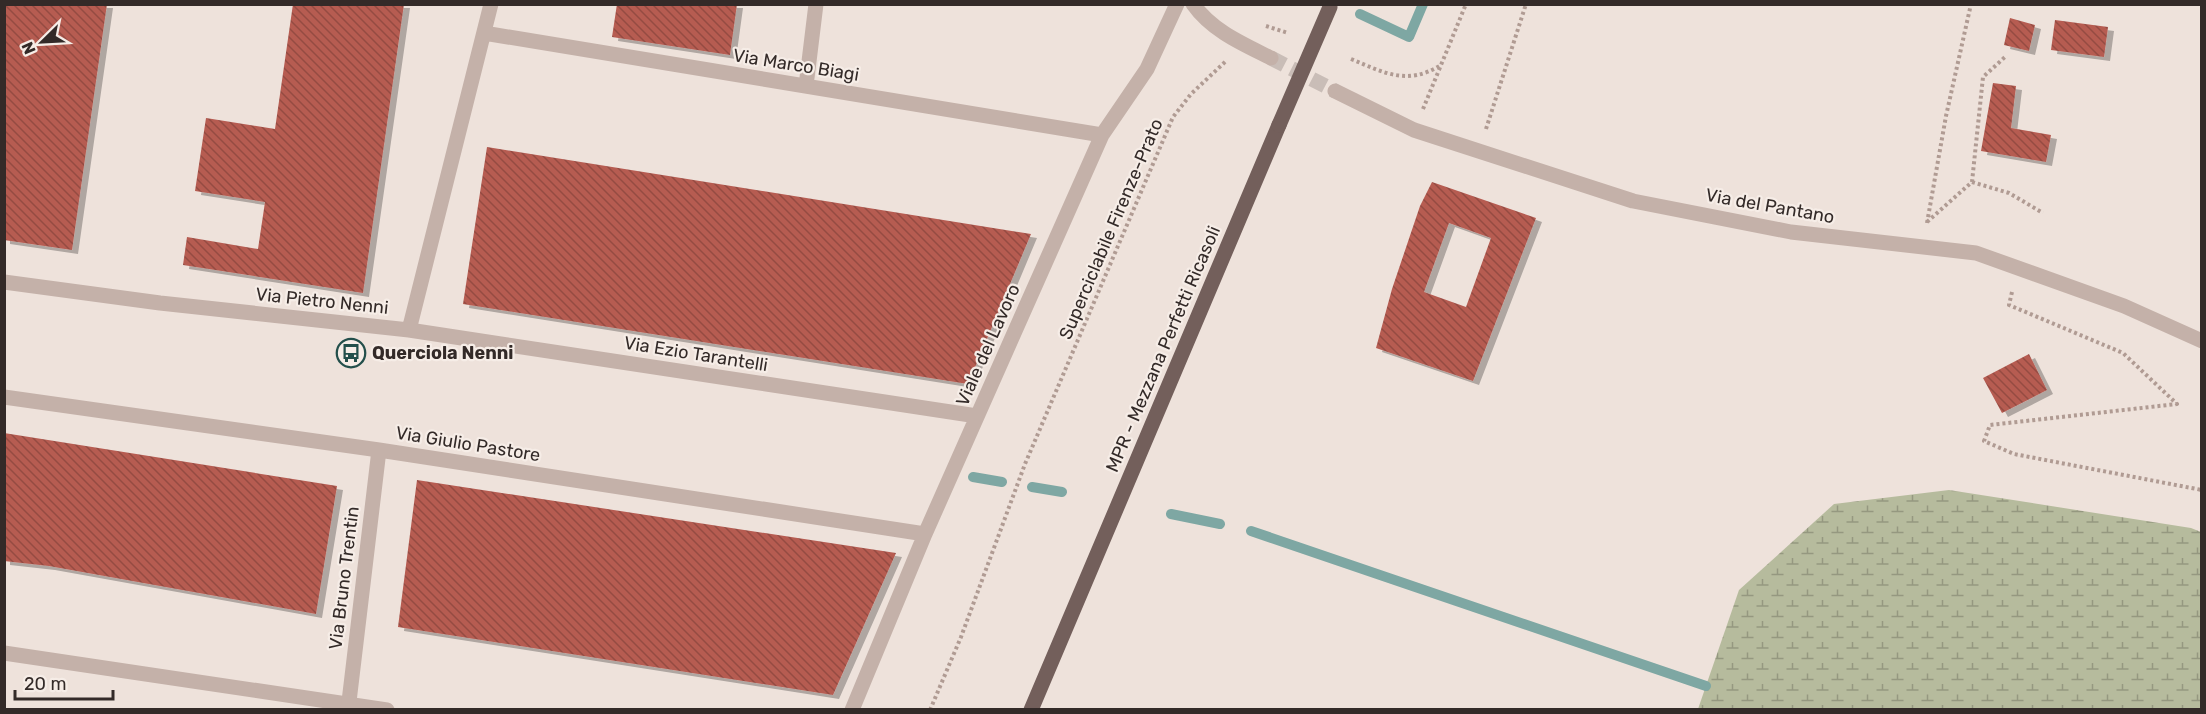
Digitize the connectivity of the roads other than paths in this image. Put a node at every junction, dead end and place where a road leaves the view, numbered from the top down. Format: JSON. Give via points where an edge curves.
{"nodes":[{"id":1,"x":491,"y":4,"type":"edge"},
{"id":2,"x":816,"y":4,"type":"edge"},
{"id":3,"x":1177,"y":4,"type":"edge"},
{"id":4,"x":1193,"y":4,"type":"edge"},
{"id":5,"x":1331,"y":6,"type":"edge"},
{"id":6,"x":484,"y":33,"type":"junction"},
{"id":7,"x":1270,"y":58,"type":"tunnel mouth"},
{"id":8,"x":806,"y":86,"type":"junction"},
{"id":9,"x":1335,"y":91,"type":"tunnel mouth"},
{"id":10,"x":1102,"y":135,"type":"junction"},
{"id":11,"x":4,"y":282,"type":"edge"},
{"id":12,"x":409,"y":330,"type":"junction"},
{"id":13,"x":2202,"y":341,"type":"edge"},
{"id":14,"x":4,"y":397,"type":"edge"},
{"id":15,"x":977,"y":416,"type":"junction"},
{"id":16,"x":379,"y":450,"type":"junction"},
{"id":17,"x":925,"y":534,"type":"junction"},
{"id":18,"x":4,"y":653,"type":"edge"},
{"id":19,"x":348,"y":707,"type":"edge"},
{"id":20,"x":387,"y":710,"type":"edge"},
{"id":21,"x":852,"y":710,"type":"edge"},
{"id":22,"x":1031,"y":710,"type":"edge"}],
"edges":[{"from":1,"to":6,"type":"street","name":"Via Pietro Nenni"},
{"from":2,"to":8,"type":"street"},
{"from":3,"to":10,"type":"street","name":"Viale del Lavoro","via":[[1147,69]]},
{"from":4,"to":7,"type":"street","via":[[1213,25]]},
{"from":5,"to":22,"type":"main road","name":"MPR - Mezzana Perfetti Ricasoli","bridge":true},
{"from":6,"to":8,"type":"street","name":"Via Marco Biagi"},
{"from":6,"to":12,"type":"street","name":"Via Pietro Nenni"},
{"from":8,"to":10,"type":"street","name":"Via Marco Biagi"},
{"from":9,"to":13,"type":"street","name":"Via del Pantano","via":[[1414,130],[1633,201],[1791,232],[1976,253],[2124,306]]},
{"from":10,"to":15,"type":"street","name":"Viale del Lavoro"},
{"from":11,"to":12,"type":"street","name":"Via Pietro Nenni"},
{"from":12,"to":15,"type":"street","name":"Via Ezio Tarantelli"},
{"from":14,"to":16,"type":"street","name":"Via Giulio Pastore"},
{"from":15,"to":17,"type":"street","name":"Viale del Lavoro"},
{"from":16,"to":17,"type":"street","name":"Via Giulio Pastore"},
{"from":16,"to":19,"type":"street","name":"Via Bruno Trentin"},
{"from":17,"to":21,"type":"street","name":"Viale del Lavoro"},
{"from":18,"to":19,"type":"street"},
{"from":19,"to":20,"type":"street"}]}
